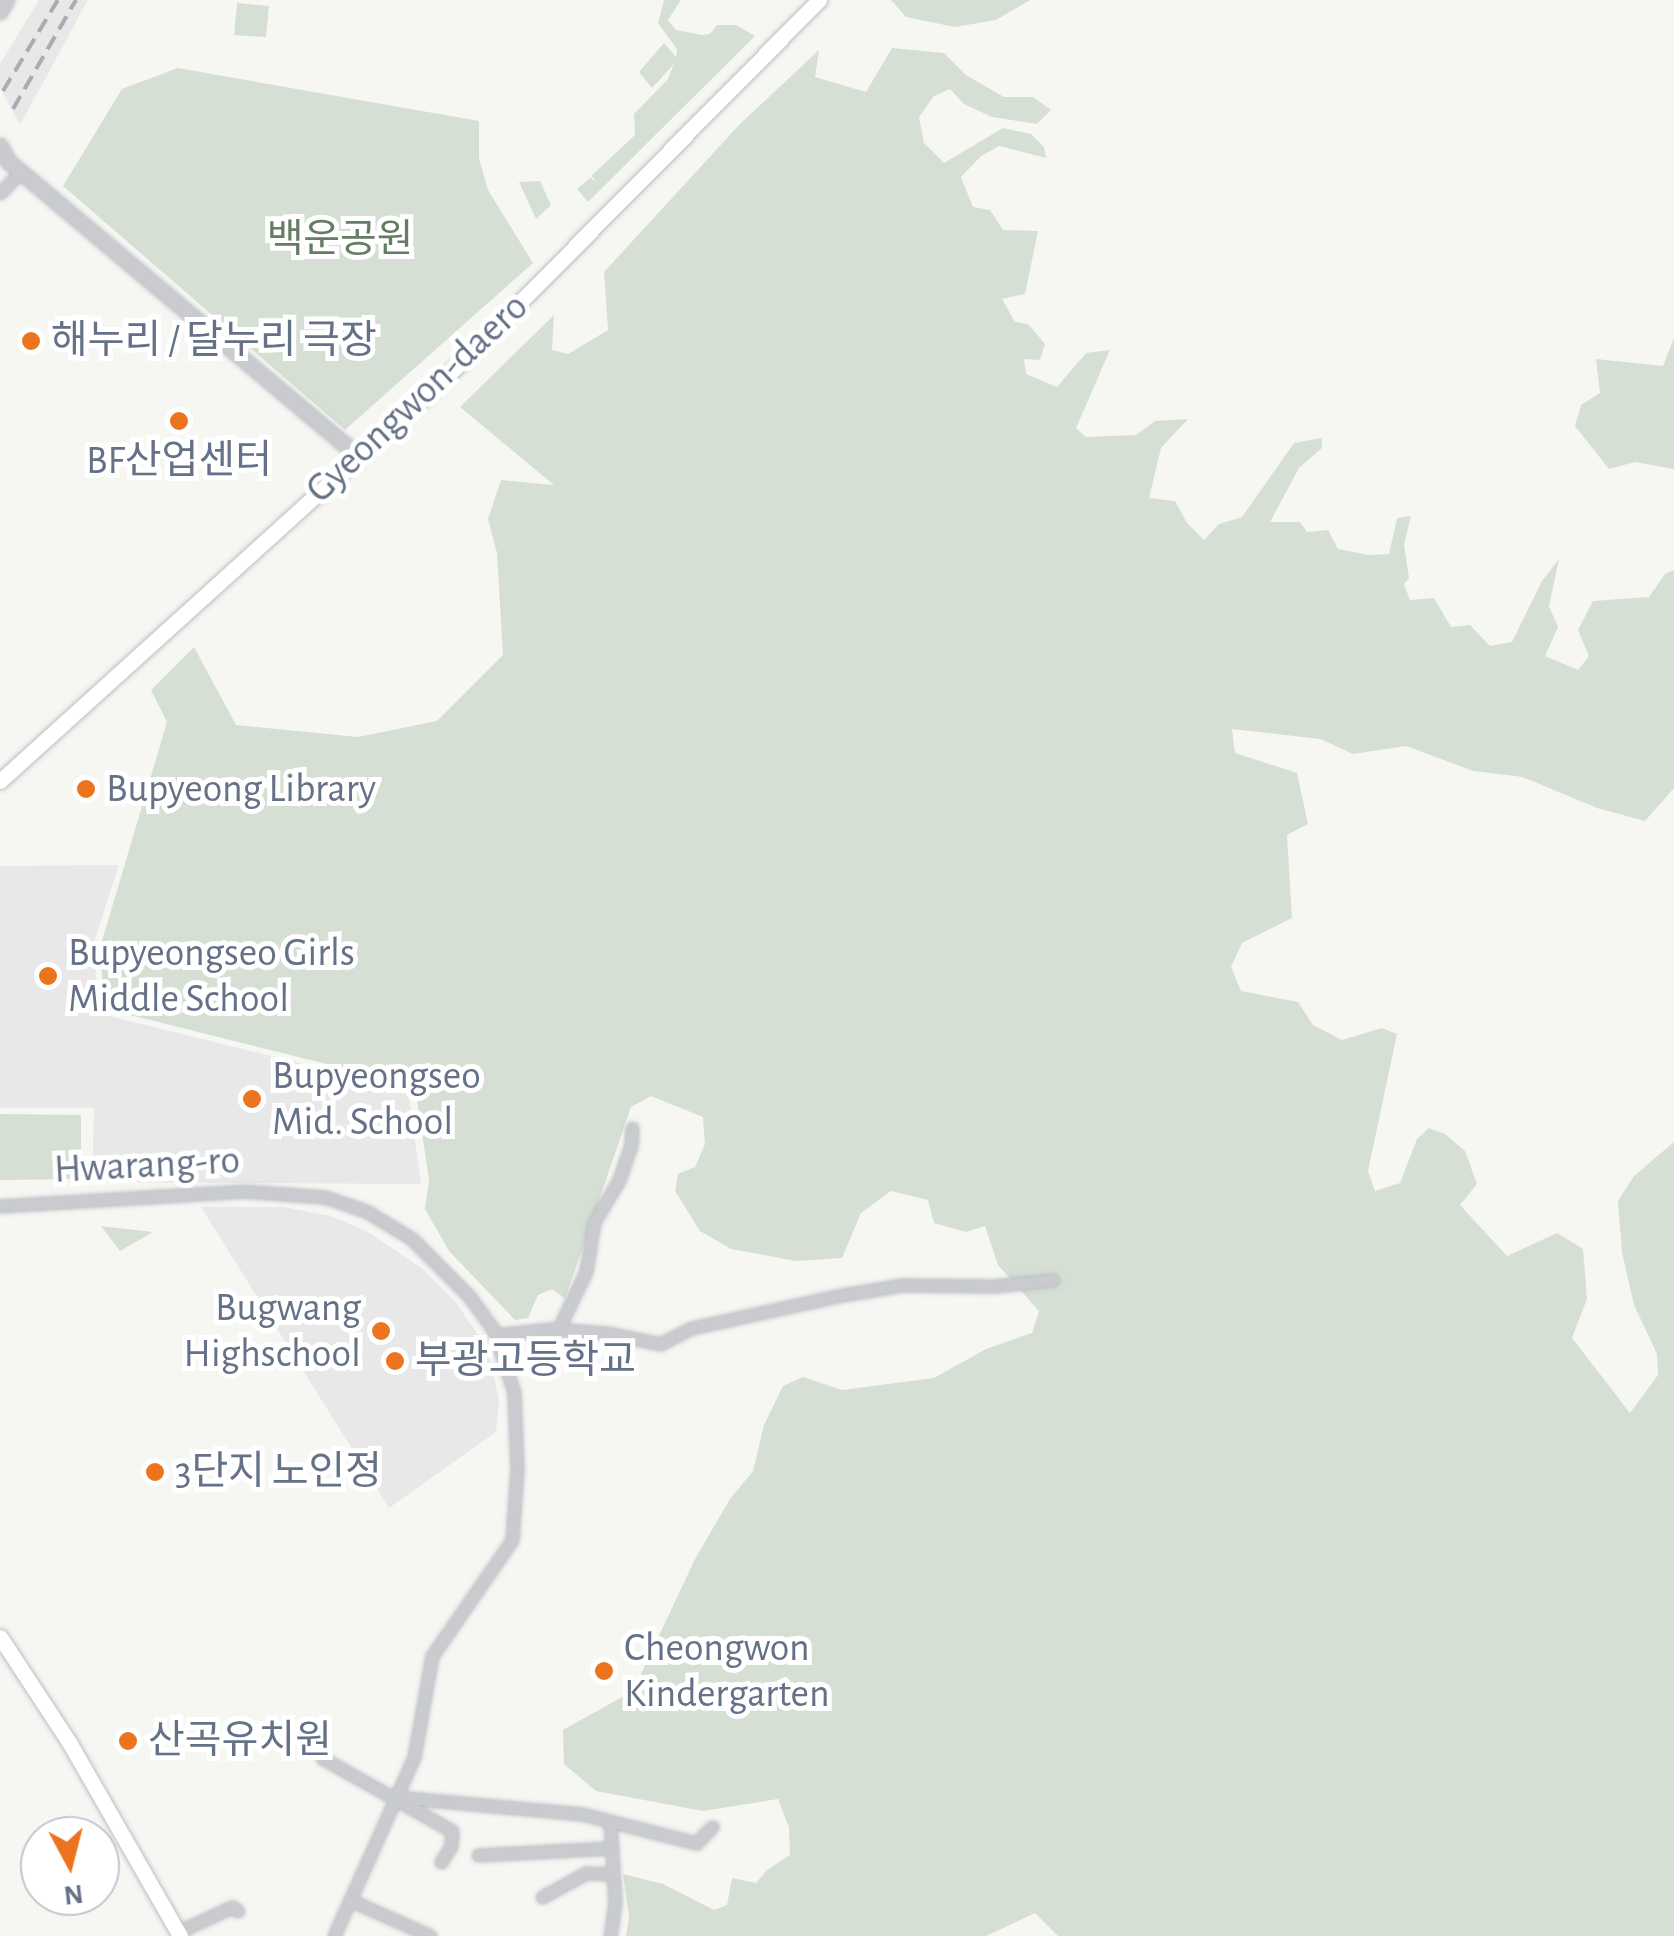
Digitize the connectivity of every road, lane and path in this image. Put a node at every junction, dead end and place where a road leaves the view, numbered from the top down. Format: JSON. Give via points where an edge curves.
{"nodes":[{"id":1,"x":7,"y":0,"type":"edge"},
{"id":2,"x":819,"y":0,"type":"edge"},
{"id":3,"x":0,"y":12,"type":"edge"},
{"id":4,"x":0,"y":146,"type":"edge"},
{"id":5,"x":20,"y":172,"type":"junction"},
{"id":6,"x":0,"y":193,"type":"edge"},
{"id":7,"x":358,"y":456,"type":"junction"},
{"id":8,"x":0,"y":780,"type":"edge"},
{"id":9,"x":632,"y":1128,"type":"dead end"},
{"id":10,"x":0,"y":1206,"type":"edge"},
{"id":11,"x":1053,"y":1280,"type":"dead end"},
{"id":12,"x":558,"y":1330,"type":"junction"},
{"id":13,"x":495,"y":1334,"type":"junction"},
{"id":14,"x":0,"y":1637,"type":"edge"},
{"id":15,"x":322,"y":1758,"type":"dead end"},
{"id":16,"x":396,"y":1797,"type":"junction"},
{"id":17,"x":610,"y":1822,"type":"junction"},
{"id":18,"x":712,"y":1827,"type":"dead end"},
{"id":19,"x":612,"y":1848,"type":"junction"},
{"id":20,"x":478,"y":1855,"type":"dead end"},
{"id":21,"x":441,"y":1862,"type":"dead end"},
{"id":22,"x":613,"y":1874,"type":"junction"},
{"id":23,"x":542,"y":1897,"type":"dead end"},
{"id":24,"x":350,"y":1900,"type":"junction"},
{"id":25,"x":238,"y":1912,"type":"dead end"},
{"id":26,"x":179,"y":1934,"type":"edge"},
{"id":27,"x":334,"y":1936,"type":"edge"},
{"id":28,"x":430,"y":1936,"type":"edge"},
{"id":29,"x":610,"y":1936,"type":"edge"}],
"edges":[{"from":1,"to":3,"type":"street"},
{"from":2,"to":7,"type":"main road","name":"Gyeongwon-daero","via":[[442,381]]},
{"from":4,"to":5,"type":"street"},
{"from":5,"to":6,"type":"street"},
{"from":5,"to":7,"type":"street"},
{"from":7,"to":8,"type":"main road","name":"Gyeongwon-daero"},
{"from":9,"to":12,"type":"street","via":[[632,1146],[594,1222],[586,1271]]},
{"from":10,"to":13,"type":"street","name":"Hwarang-ro","via":[[242,1192],[325,1197],[412,1240],[469,1296]]},
{"from":11,"to":12,"type":"street","via":[[902,1286],[837,1296],[692,1328],[660,1344]]},
{"from":12,"to":13,"type":"street"},
{"from":13,"to":16,"type":"street","name":"Hwarang-ro","via":[[514,1392],[512,1540],[432,1656],[414,1757]]},
{"from":14,"to":26,"type":"main road"},
{"from":15,"to":16,"type":"street"},
{"from":16,"to":17,"type":"street","via":[[468,1807],[507,1804]]},
{"from":16,"to":21,"type":"street","via":[[452,1832]]},
{"from":16,"to":24,"type":"street","name":"Hwarang-ro"},
{"from":17,"to":18,"type":"street","via":[[696,1843]]},
{"from":17,"to":19,"type":"street"},
{"from":19,"to":20,"type":"street"},
{"from":19,"to":22,"type":"street"},
{"from":22,"to":23,"type":"street","via":[[586,1873]]},
{"from":22,"to":29,"type":"street"},
{"from":24,"to":27,"type":"street","name":"Hwarang-ro"},
{"from":24,"to":28,"type":"street"},
{"from":25,"to":26,"type":"street","via":[[232,1907]]}]}
